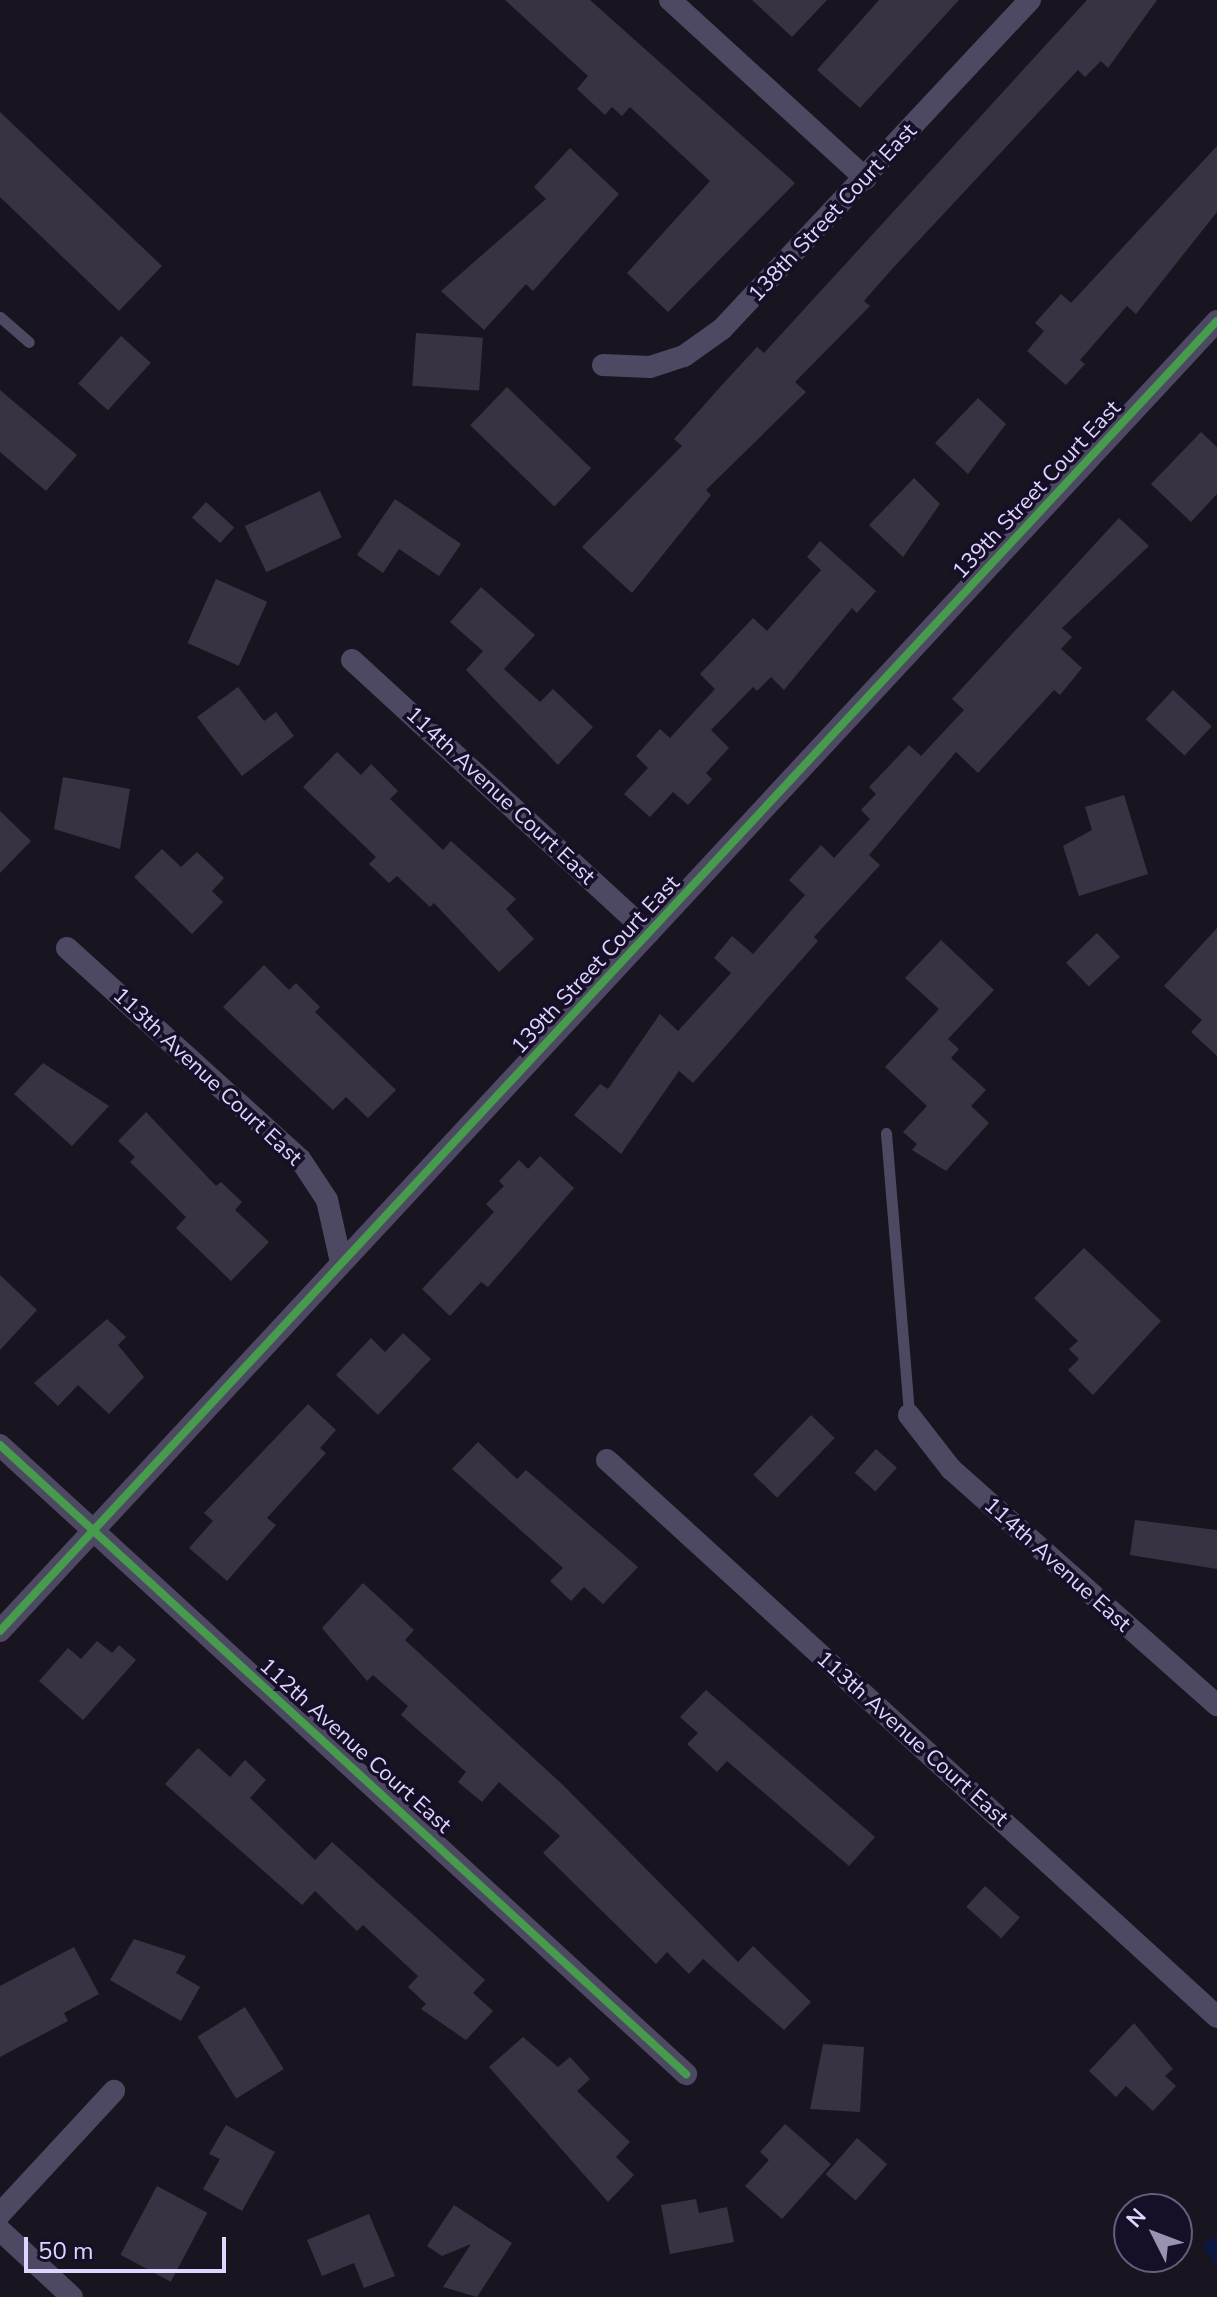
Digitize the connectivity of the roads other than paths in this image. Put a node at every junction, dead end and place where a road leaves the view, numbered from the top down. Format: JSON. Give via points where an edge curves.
{"nodes":[{"id":1,"x":670,"y":0,"type":"edge"},
{"id":2,"x":1030,"y":0,"type":"edge"},
{"id":3,"x":866,"y":179,"type":"junction"},
{"id":4,"x":0,"y":317,"type":"edge"},
{"id":5,"x":1217,"y":321,"type":"edge"},
{"id":6,"x":29,"y":342,"type":"dead end"},
{"id":7,"x":603,"y":365,"type":"dead end"},
{"id":8,"x":352,"y":660,"type":"dead end"},
{"id":9,"x":649,"y":933,"type":"junction"},
{"id":10,"x":67,"y":948,"type":"dead end"},
{"id":11,"x":886,"y":1133,"type":"dead end"},
{"id":12,"x":341,"y":1262,"type":"junction"},
{"id":13,"x":909,"y":1415,"type":"joint"},
{"id":14,"x":0,"y":1445,"type":"edge"},
{"id":15,"x":607,"y":1460,"type":"dead end"},
{"id":16,"x":93,"y":1531,"type":"junction"},
{"id":17,"x":0,"y":1631,"type":"edge"},
{"id":18,"x":1217,"y":1705,"type":"edge"},
{"id":19,"x":1217,"y":2017,"type":"edge"},
{"id":20,"x":686,"y":2074,"type":"dead end"},
{"id":21,"x":114,"y":2091,"type":"dead end"},
{"id":22,"x":0,"y":2214,"type":"edge"},
{"id":23,"x":0,"y":2230,"type":"edge"},
{"id":24,"x":72,"y":2297,"type":"edge"}],
"edges":[{"from":1,"to":3,"type":"street"},
{"from":2,"to":3,"type":"street","name":"138th Street Court East"},
{"from":3,"to":7,"type":"street","name":"138th Street Court East","via":[[753,300],[696,347],[650,367]]},
{"from":4,"to":6,"type":"lane"},
{"from":5,"to":9,"type":"street","name":"139th Street Court East"},
{"from":8,"to":9,"type":"street","name":"114th Avenue Court East"},
{"from":9,"to":12,"type":"street","name":"139th Street Court East"},
{"from":10,"to":12,"type":"street","name":"113th Avenue Court East","via":[[300,1159],[327,1200]]},
{"from":11,"to":13,"type":"lane"},
{"from":12,"to":16,"type":"street","name":"139th Street Court East"},
{"from":13,"to":18,"type":"street","name":"114th Avenue East","via":[[951,1469]]},
{"from":14,"to":16,"type":"street","name":"112th Avenue Court East"},
{"from":15,"to":19,"type":"street","name":"113th Avenue Court East"},
{"from":16,"to":17,"type":"street","name":"139th Street Court East"},
{"from":16,"to":20,"type":"street","name":"112th Avenue Court East"},
{"from":21,"to":22,"type":"street"},
{"from":23,"to":24,"type":"street"}]}
